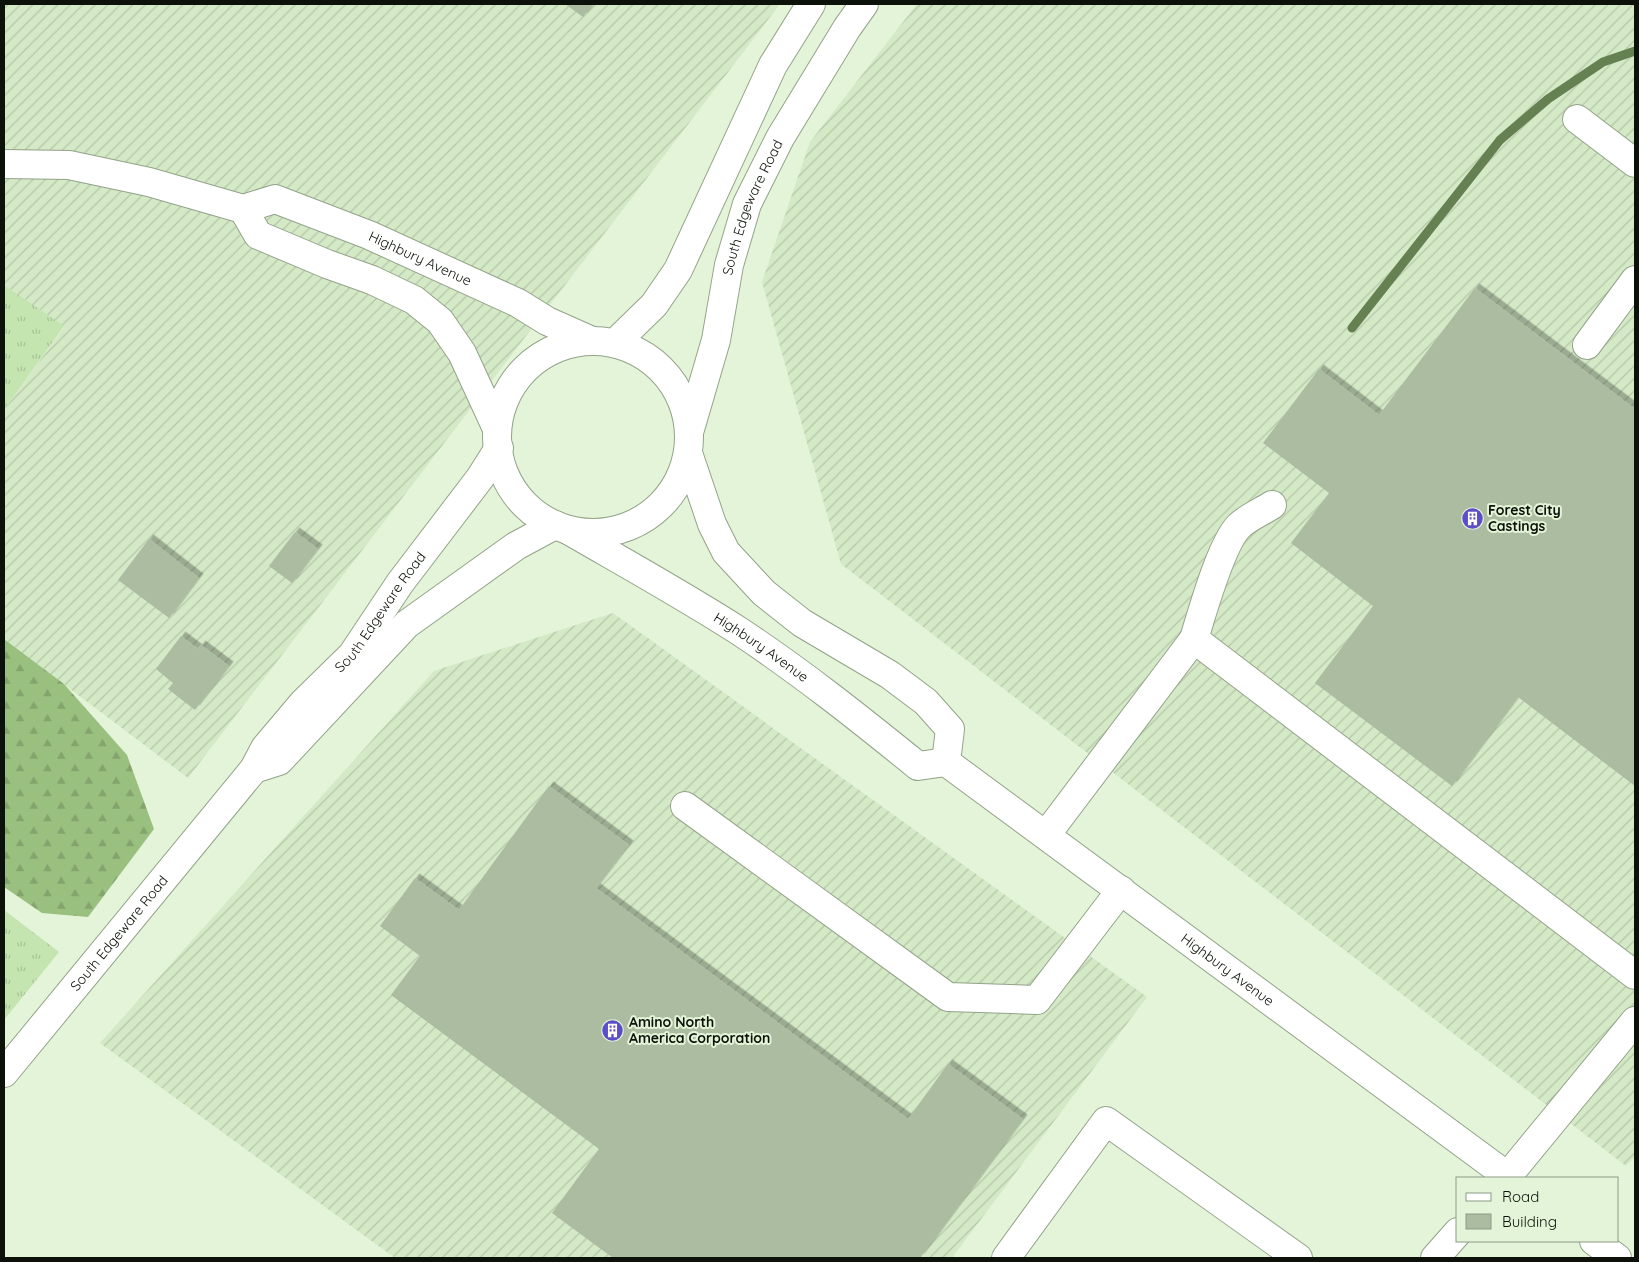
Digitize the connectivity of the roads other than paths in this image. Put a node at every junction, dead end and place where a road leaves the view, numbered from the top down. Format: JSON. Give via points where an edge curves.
{"nodes":[{"id":1,"x":811,"y":4,"type":"edge"},
{"id":2,"x":864,"y":4,"type":"edge"},
{"id":3,"x":1578,"y":119,"type":"dead end"},
{"id":4,"x":1635,"y":163,"type":"edge"},
{"id":5,"x":4,"y":164,"type":"edge"},
{"id":6,"x":243,"y":209,"type":"junction"},
{"id":7,"x":1635,"y":280,"type":"edge"},
{"id":8,"x":604,"y":342,"type":"junction"},
{"id":9,"x":1587,"y":345,"type":"dead end"},
{"id":10,"x":498,"y":438,"type":"junction"},
{"id":11,"x":689,"y":442,"type":"junction"},
{"id":12,"x":1272,"y":505,"type":"dead end"},
{"id":13,"x":562,"y":528,"type":"junction"},
{"id":14,"x":1194,"y":639,"type":"junction"},
{"id":15,"x":946,"y":762,"type":"junction"},
{"id":16,"x":254,"y":769,"type":"junction"},
{"id":17,"x":685,"y":806,"type":"dead end"},
{"id":18,"x":1046,"y":835,"type":"junction"},
{"id":19,"x":1121,"y":890,"type":"junction"},
{"id":20,"x":1635,"y":975,"type":"edge"},
{"id":21,"x":1635,"y":1021,"type":"edge"},
{"id":22,"x":4,"y":1073,"type":"edge"},
{"id":23,"x":1507,"y":1177,"type":"edge"},
{"id":24,"x":1509,"y":1177,"type":"edge"},
{"id":25,"x":1456,"y":1234,"type":"edge"},
{"id":26,"x":1595,"y":1242,"type":"edge"},
{"id":27,"x":1290,"y":1256,"type":"edge"},
{"id":28,"x":1006,"y":1258,"type":"edge"},
{"id":29,"x":1435,"y":1258,"type":"edge"},
{"id":30,"x":1617,"y":1258,"type":"edge"}],
"edges":[{"from":1,"to":8,"type":"main road","via":[[773,65],[678,270],[654,304]]},
{"from":2,"to":11,"type":"main road","name":"South Edgeware Road","via":[[780,138],[747,204]]},
{"from":3,"to":4,"type":"main road"},
{"from":5,"to":6,"type":"main road","via":[[69,165],[149,182]]},
{"from":6,"to":8,"type":"main road","name":"Highbury Avenue","via":[[276,198],[369,235],[518,303],[547,321]]},
{"from":6,"to":10,"type":"main road","via":[[258,235],[414,300],[440,322],[462,353]]},
{"from":7,"to":9,"type":"main road"},
{"from":8,"to":10,"type":"main road","via":[[564,345],[539,358],[518,377],[504,402]]},
{"from":8,"to":11,"type":"main road","name":"Highbury Avenue","via":[[644,355],[667,374],[683,401]]},
{"from":10,"to":13,"type":"main road","name":"Highbury Avenue","via":[[500,462],[514,493],[537,516]]},
{"from":10,"to":16,"type":"main road","name":"South Edgeware Road","via":[[480,478],[400,583],[352,655],[303,703],[264,748]]},
{"from":11,"to":13,"type":"main road","name":"South Edgeware Road","via":[[680,479],[666,501],[645,518],[621,530],[594,534]]},
{"from":11,"to":15,"type":"main road","via":[[712,524],[726,552],[764,593],[802,623],[890,675],[926,702],[950,729]]},
{"from":12,"to":14,"type":"main road","via":[[1238,527],[1223,554]]},
{"from":13,"to":15,"type":"main road","name":"Highbury Avenue","via":[[739,632],[804,676],[918,766]]},
{"from":13,"to":16,"type":"main road","name":"South Edgeware Road","via":[[516,546],[407,624],[279,761]]},
{"from":14,"to":18,"type":"main road"},
{"from":14,"to":20,"type":"main road"},
{"from":15,"to":18,"type":"main road","name":"Highbury Avenue"},
{"from":16,"to":22,"type":"main road","name":"South Edgeware Road"},
{"from":17,"to":19,"type":"main road","via":[[948,997],[1036,1000]]},
{"from":18,"to":19,"type":"main road","name":"Highbury Avenue"},
{"from":19,"to":23,"type":"main road","name":"Highbury Avenue"},
{"from":21,"to":24,"type":"main road"},
{"from":25,"to":29,"type":"main road"},
{"from":26,"to":30,"type":"main road"},
{"from":27,"to":28,"type":"main road","via":[[1106,1121]]}]}
